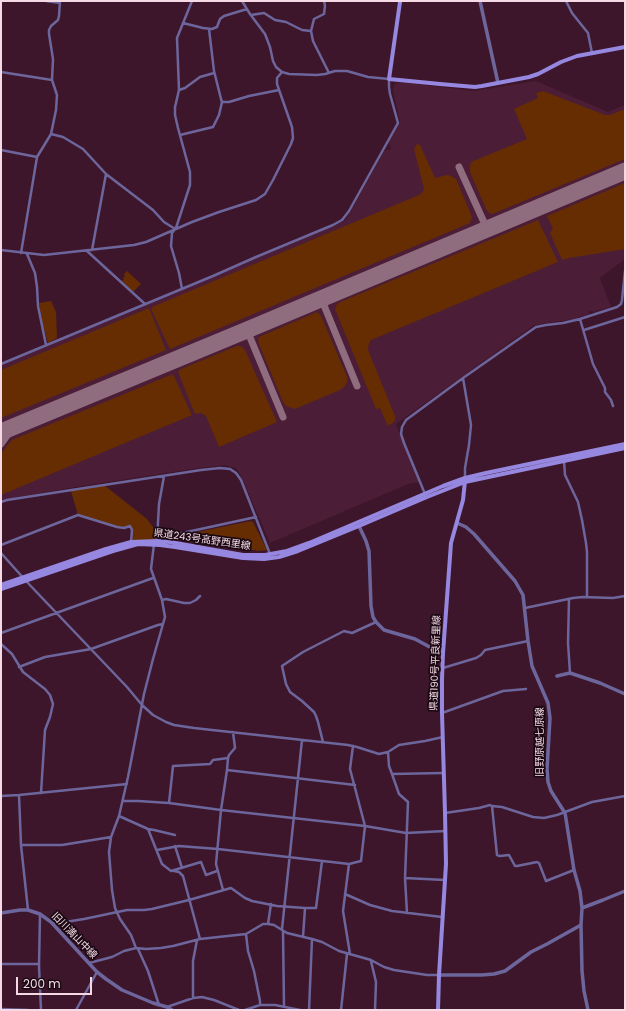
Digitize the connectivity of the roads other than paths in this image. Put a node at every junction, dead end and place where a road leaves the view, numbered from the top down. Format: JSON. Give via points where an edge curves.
{"nodes":[{"id":1,"x":46,"y":1,"type":"edge"},
{"id":2,"x":192,"y":1,"type":"edge"},
{"id":3,"x":242,"y":1,"type":"edge"},
{"id":4,"x":324,"y":1,"type":"edge"},
{"id":5,"x":480,"y":1,"type":"edge"},
{"id":6,"x":60,"y":2,"type":"edge"},
{"id":7,"x":400,"y":2,"type":"edge"},
{"id":8,"x":568,"y":2,"type":"edge"},
{"id":9,"x":247,"y":9,"type":"junction"},
{"id":10,"x":251,"y":15,"type":"junction"},
{"id":11,"x":183,"y":23,"type":"junction"},
{"id":12,"x":209,"y":29,"type":"junction"},
{"id":13,"x":311,"y":31,"type":"junction"},
{"id":14,"x":625,"y":47,"type":"edge"},
{"id":15,"x":592,"y":52,"type":"junction"},
{"id":16,"x":1,"y":72,"type":"edge"},
{"id":17,"x":282,"y":72,"type":"junction"},
{"id":18,"x":214,"y":73,"type":"junction"},
{"id":19,"x":329,"y":73,"type":"junction"},
{"id":20,"x":389,"y":79,"type":"junction"},
{"id":21,"x":52,"y":80,"type":"junction"},
{"id":22,"x":498,"y":83,"type":"junction"},
{"id":23,"x":179,"y":90,"type":"junction"},
{"id":24,"x":279,"y":90,"type":"junction"},
{"id":25,"x":222,"y":102,"type":"junction"},
{"id":26,"x":51,"y":134,"type":"junction"},
{"id":27,"x":180,"y":135,"type":"junction"},
{"id":28,"x":1,"y":150,"type":"edge"},
{"id":29,"x":37,"y":157,"type":"junction"},
{"id":30,"x":106,"y":174,"type":"junction"},
{"id":31,"x":176,"y":228,"type":"junction"},
{"id":32,"x":1,"y":250,"type":"edge"},
{"id":33,"x":92,"y":250,"type":"junction"},
{"id":34,"x":86,"y":251,"type":"junction"},
{"id":35,"x":21,"y":253,"type":"junction"},
{"id":36,"x":26,"y":254,"type":"junction"},
{"id":37,"x":625,"y":271,"type":"edge"},
{"id":38,"x":182,"y":289,"type":"junction"},
{"id":39,"x":145,"y":304,"type":"junction"},
{"id":40,"x":625,"y":317,"type":"edge"},
{"id":41,"x":580,"y":319,"type":"junction"},
{"id":42,"x":584,"y":330,"type":"junction"},
{"id":43,"x":46,"y":345,"type":"junction"},
{"id":44,"x":1,"y":364,"type":"edge"},
{"id":45,"x":463,"y":378,"type":"junction"},
{"id":46,"x":613,"y":406,"type":"dead end"},
{"id":47,"x":625,"y":444,"type":"edge"},
{"id":48,"x":625,"y":448,"type":"edge"},
{"id":49,"x":564,"y":461,"type":"junction"},
{"id":50,"x":164,"y":476,"type":"junction"},
{"id":51,"x":465,"y":480,"type":"junction"},
{"id":52,"x":425,"y":494,"type":"junction"},
{"id":53,"x":1,"y":502,"type":"edge"},
{"id":54,"x":256,"y":517,"type":"junction"},
{"id":55,"x":457,"y":523,"type":"junction"},
{"id":56,"x":359,"y":526,"type":"junction"},
{"id":57,"x":158,"y":534,"type":"junction"},
{"id":58,"x":131,"y":542,"type":"junction"},
{"id":59,"x":156,"y":542,"type":"junction"},
{"id":60,"x":1,"y":545,"type":"edge"},
{"id":61,"x":1,"y":552,"type":"edge"},
{"id":62,"x":270,"y":555,"type":"junction"},
{"id":63,"x":154,"y":578,"type":"junction"},
{"id":64,"x":25,"y":579,"type":"junction"},
{"id":65,"x":1,"y":585,"type":"edge"},
{"id":66,"x":1,"y":589,"type":"edge"},
{"id":67,"x":200,"y":596,"type":"dead end"},
{"id":68,"x":625,"y":596,"type":"edge"},
{"id":69,"x":587,"y":597,"type":"junction"},
{"id":70,"x":569,"y":599,"type":"junction"},
{"id":71,"x":162,"y":600,"type":"junction"},
{"id":72,"x":524,"y":608,"type":"junction"},
{"id":73,"x":57,"y":613,"type":"junction"},
{"id":74,"x":376,"y":622,"type":"junction"},
{"id":75,"x":163,"y":624,"type":"junction"},
{"id":76,"x":1,"y":633,"type":"edge"},
{"id":77,"x":528,"y":641,"type":"junction"},
{"id":78,"x":1,"y":644,"type":"edge"},
{"id":79,"x":92,"y":649,"type":"junction"},
{"id":80,"x":443,"y":653,"type":"junction"},
{"id":81,"x":19,"y":667,"type":"junction"},
{"id":82,"x":442,"y":668,"type":"junction"},
{"id":83,"x":570,"y":673,"type":"junction"},
{"id":84,"x":557,"y":676,"type":"dead end"},
{"id":85,"x":526,"y":688,"type":"dead end"},
{"id":86,"x":625,"y":694,"type":"edge"},
{"id":87,"x":142,"y":705,"type":"junction"},
{"id":88,"x":442,"y":713,"type":"junction"},
{"id":89,"x":233,"y":732,"type":"junction"},
{"id":90,"x":443,"y":737,"type":"junction"},
{"id":91,"x":302,"y":740,"type":"junction"},
{"id":92,"x":323,"y":742,"type":"junction"},
{"id":93,"x":353,"y":746,"type":"junction"},
{"id":94,"x":388,"y":752,"type":"junction"},
{"id":95,"x":228,"y":758,"type":"junction"},
{"id":96,"x":227,"y":770,"type":"junction"},
{"id":97,"x":444,"y":773,"type":"junction"},
{"id":98,"x":392,"y":774,"type":"junction"},
{"id":99,"x":298,"y":779,"type":"junction"},
{"id":100,"x":126,"y":784,"type":"junction"},
{"id":101,"x":355,"y":785,"type":"junction"},
{"id":102,"x":41,"y":793,"type":"junction"},
{"id":103,"x":20,"y":795,"type":"junction"},
{"id":104,"x":1,"y":796,"type":"edge"},
{"id":105,"x":625,"y":796,"type":"edge"},
{"id":106,"x":123,"y":801,"type":"junction"},
{"id":107,"x":169,"y":803,"type":"junction"},
{"id":108,"x":492,"y":806,"type":"junction"},
{"id":109,"x":221,"y":810,"type":"junction"},
{"id":110,"x":445,"y":813,"type":"junction"},
{"id":111,"x":564,"y":813,"type":"junction"},
{"id":112,"x":119,"y":816,"type":"junction"},
{"id":113,"x":294,"y":817,"type":"junction"},
{"id":114,"x":365,"y":826,"type":"junction"},
{"id":115,"x":148,"y":829,"type":"junction"},
{"id":116,"x":445,"y":831,"type":"junction"},
{"id":117,"x":406,"y":833,"type":"junction"},
{"id":118,"x":175,"y":836,"type":"dead end"},
{"id":119,"x":111,"y":837,"type":"junction"},
{"id":120,"x":21,"y":845,"type":"junction"},
{"id":121,"x":175,"y":846,"type":"junction"},
{"id":122,"x":218,"y":849,"type":"junction"},
{"id":123,"x":157,"y":850,"type":"junction"},
{"id":124,"x":290,"y":858,"type":"junction"},
{"id":125,"x":322,"y":861,"type":"junction"},
{"id":126,"x":349,"y":864,"type":"junction"},
{"id":127,"x":182,"y":868,"type":"junction"},
{"id":128,"x":574,"y":870,"type":"junction"},
{"id":129,"x":171,"y":871,"type":"junction"},
{"id":130,"x":217,"y":871,"type":"junction"},
{"id":131,"x":405,"y":878,"type":"junction"},
{"id":132,"x":445,"y":880,"type":"junction"},
{"id":133,"x":223,"y":890,"type":"junction"},
{"id":134,"x":625,"y":891,"type":"edge"},
{"id":135,"x":345,"y":894,"type":"junction"},
{"id":136,"x":189,"y":900,"type":"junction"},
{"id":137,"x":271,"y":904,"type":"junction"},
{"id":138,"x":284,"y":907,"type":"junction"},
{"id":139,"x":305,"y":908,"type":"junction"},
{"id":140,"x":582,"y":908,"type":"junction"},
{"id":141,"x":28,"y":910,"type":"junction"},
{"id":142,"x":117,"y":912,"type":"junction"},
{"id":143,"x":1,"y":913,"type":"edge"},
{"id":144,"x":407,"y":913,"type":"junction"},
{"id":145,"x":40,"y":914,"type":"junction"},
{"id":146,"x":442,"y":917,"type":"junction"},
{"id":147,"x":53,"y":924,"type":"junction"},
{"id":148,"x":268,"y":924,"type":"junction"},
{"id":149,"x":581,"y":925,"type":"junction"},
{"id":150,"x":282,"y":930,"type":"junction"},
{"id":151,"x":246,"y":934,"type":"junction"},
{"id":152,"x":303,"y":937,"type":"junction"},
{"id":153,"x":198,"y":939,"type":"junction"},
{"id":154,"x":312,"y":939,"type":"junction"},
{"id":155,"x":137,"y":948,"type":"junction"},
{"id":156,"x":348,"y":954,"type":"junction"},
{"id":157,"x":371,"y":960,"type":"junction"},
{"id":158,"x":89,"y":963,"type":"junction"},
{"id":159,"x":1,"y":964,"type":"edge"},
{"id":160,"x":39,"y":964,"type":"junction"},
{"id":161,"x":97,"y":972,"type":"junction"},
{"id":162,"x":439,"y":975,"type":"junction"},
{"id":163,"x":193,"y":998,"type":"junction"},
{"id":164,"x":159,"y":1005,"type":"junction"},
{"id":165,"x":260,"y":1005,"type":"junction"},
{"id":166,"x":284,"y":1006,"type":"junction"},
{"id":167,"x":167,"y":1007,"type":"junction"},
{"id":168,"x":1,"y":1009,"type":"edge"},
{"id":169,"x":28,"y":1010,"type":"edge"},
{"id":170,"x":41,"y":1010,"type":"edge"},
{"id":171,"x":76,"y":1010,"type":"edge"},
{"id":172,"x":172,"y":1010,"type":"edge"},
{"id":173,"x":239,"y":1010,"type":"edge"},
{"id":174,"x":245,"y":1010,"type":"edge"},
{"id":175,"x":300,"y":1010,"type":"edge"},
{"id":176,"x":309,"y":1010,"type":"edge"},
{"id":177,"x":341,"y":1010,"type":"edge"},
{"id":178,"x":376,"y":1010,"type":"edge"},
{"id":179,"x":438,"y":1010,"type":"edge"},
{"id":180,"x":588,"y":1010,"type":"edge"}],
"edges":[{"from":1,"to":6,"type":"street"},
{"from":2,"to":11,"type":"street"},
{"from":3,"to":9,"type":"street"},
{"from":4,"to":13,"type":"street","via":[[324,14],[314,19]]},
{"from":5,"to":22,"type":"street"},
{"from":6,"to":21,"type":"street","via":[[58,20],[49,30],[53,58]]},
{"from":7,"to":20,"type":"main road"},
{"from":8,"to":15,"type":"street","via":[[572,13],[588,33]]},
{"from":9,"to":10,"type":"street"},
{"from":9,"to":12,"type":"street","via":[[224,16],[217,27]]},
{"from":10,"to":13,"type":"street","via":[[264,13],[275,20]]},
{"from":10,"to":17,"type":"street","via":[[265,34],[273,61]]},
{"from":11,"to":12,"type":"street"},
{"from":11,"to":23,"type":"street","via":[[177,43]]},
{"from":12,"to":18,"type":"street"},
{"from":13,"to":19,"type":"street","via":[[313,41]]},
{"from":14,"to":15,"type":"main road"},
{"from":15,"to":22,"type":"main road","via":[[568,59],[529,77]]},
{"from":16,"to":21,"type":"street"},
{"from":17,"to":19,"type":"street","via":[[304,75]]},
{"from":17,"to":24,"type":"street","via":[[277,78]]},
{"from":18,"to":23,"type":"street","via":[[200,77]]},
{"from":18,"to":25,"type":"street"},
{"from":19,"to":20,"type":"street","via":[[347,71]]},
{"from":20,"to":22,"type":"main road","via":[[475,87]]},
{"from":20,"to":38,"type":"street","via":[[390,94],[398,123],[345,217],[326,228]]},
{"from":21,"to":26,"type":"street","via":[[57,103]]},
{"from":23,"to":27,"type":"street","via":[[175,115]]},
{"from":24,"to":25,"type":"street"},
{"from":24,"to":31,"type":"street","via":[[292,127],[293,138],[265,194],[256,200]]},
{"from":25,"to":27,"type":"street","via":[[213,127]]},
{"from":26,"to":29,"type":"street"},
{"from":26,"to":30,"type":"street","via":[[63,137],[83,149]]},
{"from":27,"to":31,"type":"street","via":[[190,172],[190,185]]},
{"from":28,"to":29,"type":"street"},
{"from":29,"to":35,"type":"street"},
{"from":30,"to":31,"type":"street","via":[[153,210],[164,222]]},
{"from":30,"to":33,"type":"street"},
{"from":31,"to":33,"type":"street","via":[[141,244]]},
{"from":31,"to":38,"type":"street","via":[[172,233],[171,246]]},
{"from":32,"to":35,"type":"street"},
{"from":33,"to":34,"type":"street"},
{"from":34,"to":36,"type":"street"},
{"from":34,"to":39,"type":"street"},
{"from":35,"to":36,"type":"street"},
{"from":36,"to":43,"type":"street","via":[[35,273],[38,306]]},
{"from":37,"to":41,"type":"street","via":[[621,304],[612,310]]},
{"from":38,"to":39,"type":"street"},
{"from":39,"to":43,"type":"street"},
{"from":40,"to":42,"type":"street"},
{"from":41,"to":42,"type":"street"},
{"from":41,"to":45,"type":"street","via":[[536,327]]},
{"from":42,"to":46,"type":"street","via":[[593,364]]},
{"from":43,"to":44,"type":"street"},
{"from":45,"to":51,"type":"street","via":[[471,425]]},
{"from":45,"to":52,"type":"street","via":[[406,420],[402,427],[404,443]]},
{"from":47,"to":51,"type":"main road","via":[[486,473]]},
{"from":48,"to":49,"type":"main road"},
{"from":49,"to":51,"type":"main road"},
{"from":49,"to":69,"type":"street","via":[[565,475],[578,502],[586,543]]},
{"from":50,"to":53,"type":"street"},
{"from":50,"to":54,"type":"street","via":[[201,470],[230,469],[241,480]]},
{"from":50,"to":57,"type":"street","via":[[159,504]]},
{"from":51,"to":52,"type":"main road","name":"県道243号高野西里線"},
{"from":51,"to":55,"type":"main road","name":"県道190号平良新里線"},
{"from":51,"to":56,"type":"main road","name":"県道243号高野西里線"},
{"from":52,"to":62,"type":"main road","name":"県道243号高野西里線","via":[[300,547]]},
{"from":54,"to":57,"type":"street","via":[[173,535]]},
{"from":54,"to":62,"type":"street"},
{"from":55,"to":72,"type":"street","name":"旧野原越七原線","via":[[474,534],[515,581],[523,594]]},
{"from":55,"to":80,"type":"main road","name":"県道190号平良新里線","via":[[450,552]]},
{"from":56,"to":59,"type":"main road","name":"県道243号高野西里線","via":[[289,554],[264,559],[243,558]]},
{"from":56,"to":74,"type":"street","via":[[369,552],[371,606]]},
{"from":57,"to":59,"type":"street"},
{"from":58,"to":59,"type":"main road","name":"県道243号高野西里線"},
{"from":58,"to":60,"type":"street","via":[[130,526],[117,527],[78,515]]},
{"from":58,"to":64,"type":"main road","name":"県道243号高野西里線"},
{"from":59,"to":62,"type":"main road","name":"県道243号高野西里線","via":[[243,555]]},
{"from":59,"to":63,"type":"street","via":[[151,569]]},
{"from":59,"to":64,"type":"main road","name":"県道243号高野西里線","via":[[122,548]]},
{"from":61,"to":64,"type":"street"},
{"from":63,"to":71,"type":"street"},
{"from":63,"to":73,"type":"street"},
{"from":64,"to":65,"type":"main road","name":"県道243号高野西里線"},
{"from":64,"to":66,"type":"main road","name":"県道243号高野西里線"},
{"from":64,"to":73,"type":"street"},
{"from":67,"to":71,"type":"street","via":[[190,603]]},
{"from":68,"to":69,"type":"street"},
{"from":69,"to":70,"type":"street"},
{"from":70,"to":72,"type":"street"},
{"from":70,"to":83,"type":"street"},
{"from":71,"to":75,"type":"street","via":[[165,612]]},
{"from":72,"to":77,"type":"street","name":"旧野原越七原線"},
{"from":73,"to":76,"type":"street"},
{"from":73,"to":79,"type":"street"},
{"from":74,"to":80,"type":"street","via":[[384,630],[415,639]]},
{"from":74,"to":92,"type":"street","via":[[352,633],[344,631],[282,666],[290,692],[316,716]]},
{"from":75,"to":79,"type":"street"},
{"from":75,"to":87,"type":"street"},
{"from":77,"to":82,"type":"street","via":[[485,650],[476,658]]},
{"from":77,"to":111,"type":"street","name":"旧野原越七原線","via":[[532,666],[548,703],[548,782]]},
{"from":78,"to":81,"type":"street","via":[[12,654]]},
{"from":79,"to":81,"type":"street","via":[[45,656]]},
{"from":79,"to":87,"type":"street"},
{"from":80,"to":82,"type":"main road","name":"県道190号平良新里線"},
{"from":81,"to":102,"type":"street","via":[[45,689],[53,704],[45,730]]},
{"from":82,"to":88,"type":"main road","name":"県道190号平良新里線"},
{"from":83,"to":84,"type":"street"},
{"from":83,"to":86,"type":"street"},
{"from":85,"to":88,"type":"street","via":[[504,691]]},
{"from":87,"to":89,"type":"street","via":[[158,718],[174,725]]},
{"from":87,"to":100,"type":"street"},
{"from":88,"to":90,"type":"main road","name":"県道190号平良新里線"},
{"from":89,"to":91,"type":"street"},
{"from":89,"to":95,"type":"street","via":[[235,748]]},
{"from":90,"to":94,"type":"street","via":[[399,745]]},
{"from":90,"to":97,"type":"main road","name":"県道190号平良新里線"},
{"from":91,"to":92,"type":"street"},
{"from":91,"to":99,"type":"street"},
{"from":92,"to":93,"type":"street"},
{"from":93,"to":94,"type":"street","via":[[379,754]]},
{"from":93,"to":101,"type":"street","via":[[350,769]]},
{"from":94,"to":98,"type":"street"},
{"from":95,"to":96,"type":"street"},
{"from":95,"to":107,"type":"street","via":[[213,760],[210,764],[173,766]]},
{"from":96,"to":99,"type":"street"},
{"from":96,"to":109,"type":"street"},
{"from":97,"to":98,"type":"street"},
{"from":97,"to":110,"type":"main road","name":"県道190号平良新里線"},
{"from":98,"to":117,"type":"street","via":[[400,794],[408,802]]},
{"from":99,"to":101,"type":"street"},
{"from":99,"to":113,"type":"street"},
{"from":100,"to":102,"type":"street"},
{"from":100,"to":106,"type":"street"},
{"from":101,"to":114,"type":"street"},
{"from":102,"to":103,"type":"street"},
{"from":103,"to":104,"type":"street"},
{"from":103,"to":120,"type":"street"},
{"from":105,"to":111,"type":"street","via":[[592,802]]},
{"from":106,"to":107,"type":"street"},
{"from":106,"to":112,"type":"street"},
{"from":107,"to":109,"type":"street"},
{"from":108,"to":110,"type":"street"},
{"from":108,"to":111,"type":"street","via":[[538,818]]},
{"from":108,"to":128,"type":"street","via":[[498,855],[509,855],[515,866],[539,863],[546,881]]},
{"from":109,"to":113,"type":"street"},
{"from":109,"to":122,"type":"street"},
{"from":110,"to":116,"type":"main road","name":"県道190号平良新里線"},
{"from":111,"to":128,"type":"street","name":"旧野原越七原線"},
{"from":112,"to":115,"type":"street"},
{"from":112,"to":119,"type":"street"},
{"from":113,"to":114,"type":"street"},
{"from":113,"to":124,"type":"street"},
{"from":114,"to":117,"type":"street"},
{"from":114,"to":126,"type":"street","via":[[361,861]]},
{"from":115,"to":118,"type":"street"},
{"from":115,"to":123,"type":"street"},
{"from":116,"to":117,"type":"street"},
{"from":116,"to":132,"type":"main road","name":"県道190号平良新里線"},
{"from":117,"to":131,"type":"street"},
{"from":119,"to":120,"type":"street","via":[[62,845]]},
{"from":119,"to":142,"type":"street","via":[[109,852],[112,890]]},
{"from":120,"to":141,"type":"street"},
{"from":121,"to":122,"type":"street"},
{"from":121,"to":123,"type":"street"},
{"from":121,"to":127,"type":"street"},
{"from":122,"to":124,"type":"street"},
{"from":122,"to":130,"type":"street"},
{"from":123,"to":129,"type":"street","via":[[162,864]]},
{"from":124,"to":125,"type":"street"},
{"from":124,"to":138,"type":"street"},
{"from":125,"to":126,"type":"street"},
{"from":125,"to":139,"type":"street","via":[[316,908]]},
{"from":126,"to":135,"type":"street"},
{"from":127,"to":129,"type":"street"},
{"from":127,"to":130,"type":"street","via":[[201,862],[206,875]]},
{"from":128,"to":140,"type":"street","name":"旧野原越七原線"},
{"from":129,"to":136,"type":"street","via":[[179,872],[183,876]]},
{"from":130,"to":133,"type":"street"},
{"from":131,"to":132,"type":"street"},
{"from":131,"to":144,"type":"street"},
{"from":132,"to":146,"type":"main road","name":"県道190号平良新里線"},
{"from":133,"to":136,"type":"street"},
{"from":133,"to":137,"type":"street","via":[[231,888],[252,901]]},
{"from":134,"to":140,"type":"street"},
{"from":135,"to":144,"type":"street","via":[[370,905]]},
{"from":135,"to":156,"type":"street","via":[[343,911]]},
{"from":136,"to":142,"type":"street","via":[[152,909]]},
{"from":136,"to":153,"type":"street"},
{"from":137,"to":138,"type":"street"},
{"from":137,"to":148,"type":"street"},
{"from":138,"to":139,"type":"street"},
{"from":138,"to":150,"type":"street"},
{"from":139,"to":152,"type":"street"},
{"from":140,"to":149,"type":"street","name":"旧野原越七原線"},
{"from":141,"to":143,"type":"street","name":"旧川満山中線"},
{"from":141,"to":145,"type":"street","name":"旧川満山中線"},
{"from":142,"to":147,"type":"street"},
{"from":142,"to":155,"type":"street"},
{"from":144,"to":146,"type":"street"},
{"from":145,"to":147,"type":"street","name":"旧川満山中線"},
{"from":145,"to":160,"type":"street"},
{"from":146,"to":162,"type":"main road","name":"県道190号平良新里線"},
{"from":147,"to":158,"type":"street","name":"旧川満山中線"},
{"from":148,"to":150,"type":"street"},
{"from":148,"to":151,"type":"street","via":[[260,925]]},
{"from":149,"to":162,"type":"street","via":[[531,952],[505,971],[494,974]]},
{"from":149,"to":180,"type":"street","name":"旧野原越七原線","via":[[582,971]]},
{"from":150,"to":152,"type":"street"},
{"from":150,"to":166,"type":"street"},
{"from":151,"to":153,"type":"street"},
{"from":151,"to":165,"type":"street"},
{"from":152,"to":154,"type":"street"},
{"from":153,"to":155,"type":"street","via":[[173,946]]},
{"from":153,"to":163,"type":"street","via":[[193,960]]},
{"from":154,"to":156,"type":"street"},
{"from":154,"to":176,"type":"street"},
{"from":155,"to":158,"type":"street"},
{"from":155,"to":164,"type":"street","via":[[150,976]]},
{"from":156,"to":157,"type":"street"},
{"from":156,"to":177,"type":"street"},
{"from":157,"to":162,"type":"street","via":[[394,970]]},
{"from":157,"to":178,"type":"street","via":[[376,982]]},
{"from":158,"to":161,"type":"street","name":"旧川満山中線"},
{"from":159,"to":160,"type":"street"},
{"from":160,"to":170,"type":"street"},
{"from":161,"to":164,"type":"street","name":"旧川満山中線","via":[[122,990]]},
{"from":161,"to":171,"type":"street"},
{"from":162,"to":179,"type":"main road","name":"県道190号平良新里線"},
{"from":163,"to":167,"type":"street"},
{"from":163,"to":173,"type":"street","via":[[214,1000]]},
{"from":164,"to":167,"type":"street","name":"旧川満山中線"},
{"from":165,"to":166,"type":"street"},
{"from":165,"to":174,"type":"street"},
{"from":166,"to":175,"type":"street"},
{"from":167,"to":172,"type":"street","name":"旧川満山中線"},
{"from":168,"to":169,"type":"street"}]}
